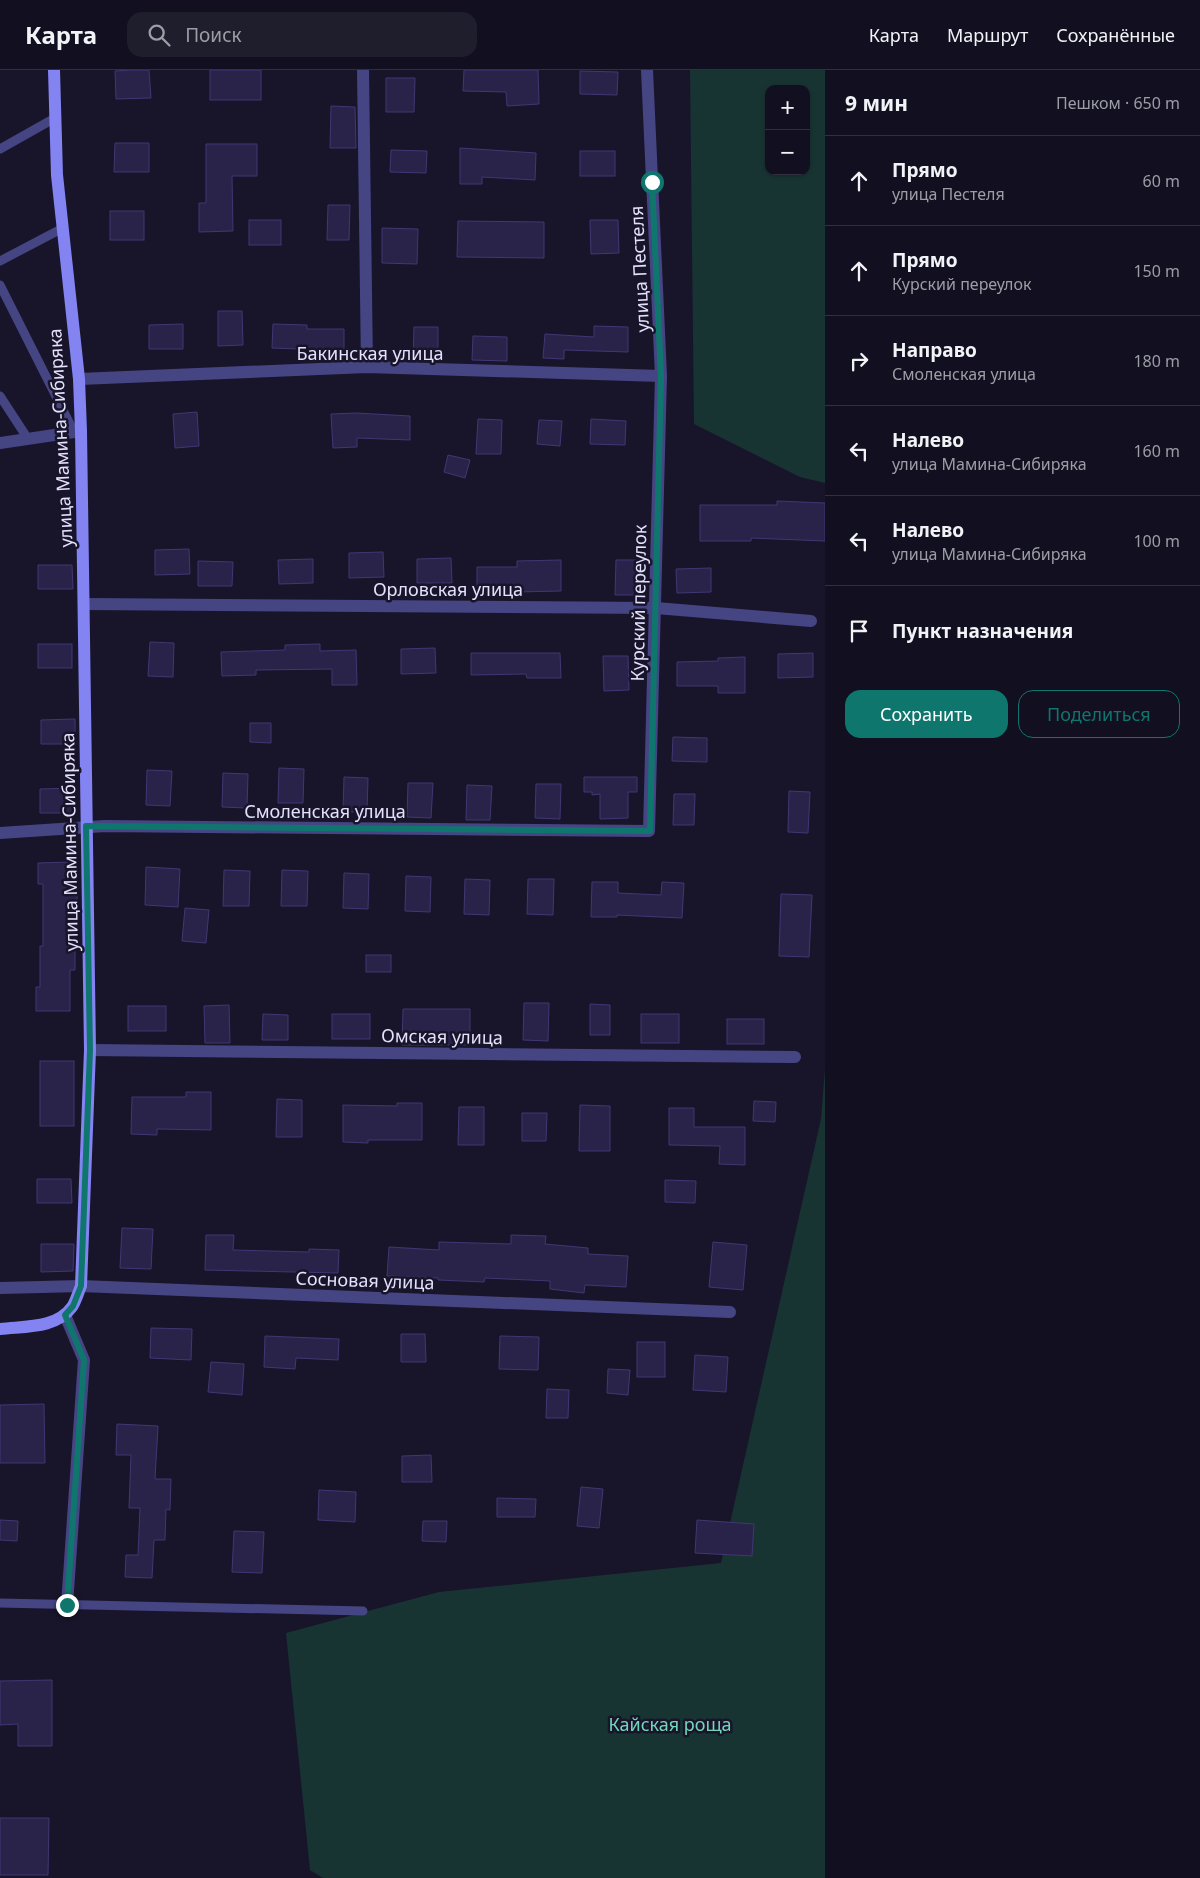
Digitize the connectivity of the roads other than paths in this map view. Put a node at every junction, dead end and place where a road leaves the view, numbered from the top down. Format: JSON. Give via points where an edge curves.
{"nodes":[{"id":1,"x":54,"y":70,"type":"edge"},
{"id":2,"x":363,"y":70,"type":"edge"},
{"id":3,"x":647,"y":70,"type":"edge"},
{"id":4,"x":55,"y":118,"type":"junction"},
{"id":5,"x":0,"y":149,"type":"edge"},
{"id":6,"x":63,"y":228,"type":"junction"},
{"id":7,"x":0,"y":261,"type":"edge"},
{"id":8,"x":0,"y":284,"type":"edge"},
{"id":9,"x":367,"y":367,"type":"junction"},
{"id":10,"x":661,"y":376,"type":"junction"},
{"id":11,"x":79,"y":379,"type":"junction"},
{"id":12,"x":0,"y":396,"type":"edge"},
{"id":13,"x":77,"y":432,"type":"junction"},
{"id":14,"x":28,"y":439,"type":"junction"},
{"id":15,"x":0,"y":443,"type":"edge"},
{"id":16,"x":84,"y":604,"type":"junction"},
{"id":17,"x":656,"y":608,"type":"junction"},
{"id":18,"x":811,"y":621,"type":"dead end"},
{"id":19,"x":86,"y":826,"type":"junction"},
{"id":20,"x":650,"y":831,"type":"joint"},
{"id":21,"x":0,"y":833,"type":"edge"},
{"id":22,"x":90,"y":1050,"type":"junction"},
{"id":23,"x":795,"y":1057,"type":"dead end"},
{"id":24,"x":81,"y":1286,"type":"junction"},
{"id":25,"x":0,"y":1288,"type":"edge"},
{"id":26,"x":730,"y":1312,"type":"dead end"},
{"id":27,"x":65,"y":1315,"type":"junction"},
{"id":28,"x":0,"y":1329,"type":"edge"},
{"id":29,"x":0,"y":1603,"type":"edge"},
{"id":30,"x":67,"y":1605,"type":"junction"},
{"id":31,"x":363,"y":1611,"type":"dead end"}],
"edges":[{"from":1,"to":4,"type":"street","name":"улица Мамина-Сибиряка"},
{"from":2,"to":9,"type":"street"},
{"from":3,"to":10,"type":"street","name":"улица Пестеля"},
{"from":4,"to":5,"type":"lane"},
{"from":4,"to":6,"type":"street","name":"улица Мамина-Сибиряка"},
{"from":6,"to":7,"type":"lane"},
{"from":6,"to":11,"type":"street","name":"улица Мамина-Сибиряка"},
{"from":8,"to":13,"type":"lane"},
{"from":9,"to":10,"type":"street","name":"Бакинская улица"},
{"from":9,"to":11,"type":"street","name":"Бакинская улица"},
{"from":10,"to":17,"type":"street","name":"Курский переулок"},
{"from":11,"to":13,"type":"street","name":"улица Мамина-Сибиряка"},
{"from":12,"to":14,"type":"lane"},
{"from":13,"to":14,"type":"street"},
{"from":13,"to":16,"type":"street","name":"улица Мамина-Сибиряка"},
{"from":14,"to":15,"type":"street"},
{"from":16,"to":17,"type":"street","name":"Орловская улица"},
{"from":16,"to":19,"type":"street","name":"улица Мамина-Сибиряка"},
{"from":17,"to":18,"type":"street","name":"Орловская улица"},
{"from":17,"to":20,"type":"street","name":"Курский переулок"},
{"from":19,"to":20,"type":"street","name":"Смоленская улица"},
{"from":19,"to":21,"type":"street","name":"Смоленская улица"},
{"from":19,"to":22,"type":"street","name":"улица Мамина-Сибиряка"},
{"from":22,"to":23,"type":"street","name":"Омская улица"},
{"from":22,"to":24,"type":"street","name":"улица Мамина-Сибиряка"},
{"from":24,"to":25,"type":"street","name":"Сосновая улица"},
{"from":24,"to":26,"type":"street","name":"Сосновая улица"},
{"from":24,"to":27,"type":"street","name":"улица Мамина-Сибиряка","via":[[73,1306]]},
{"from":27,"to":28,"type":"street","via":[[52,1323]]},
{"from":27,"to":30,"type":"street","via":[[84,1360]]},
{"from":29,"to":30,"type":"lane"},
{"from":30,"to":31,"type":"lane"}]}
